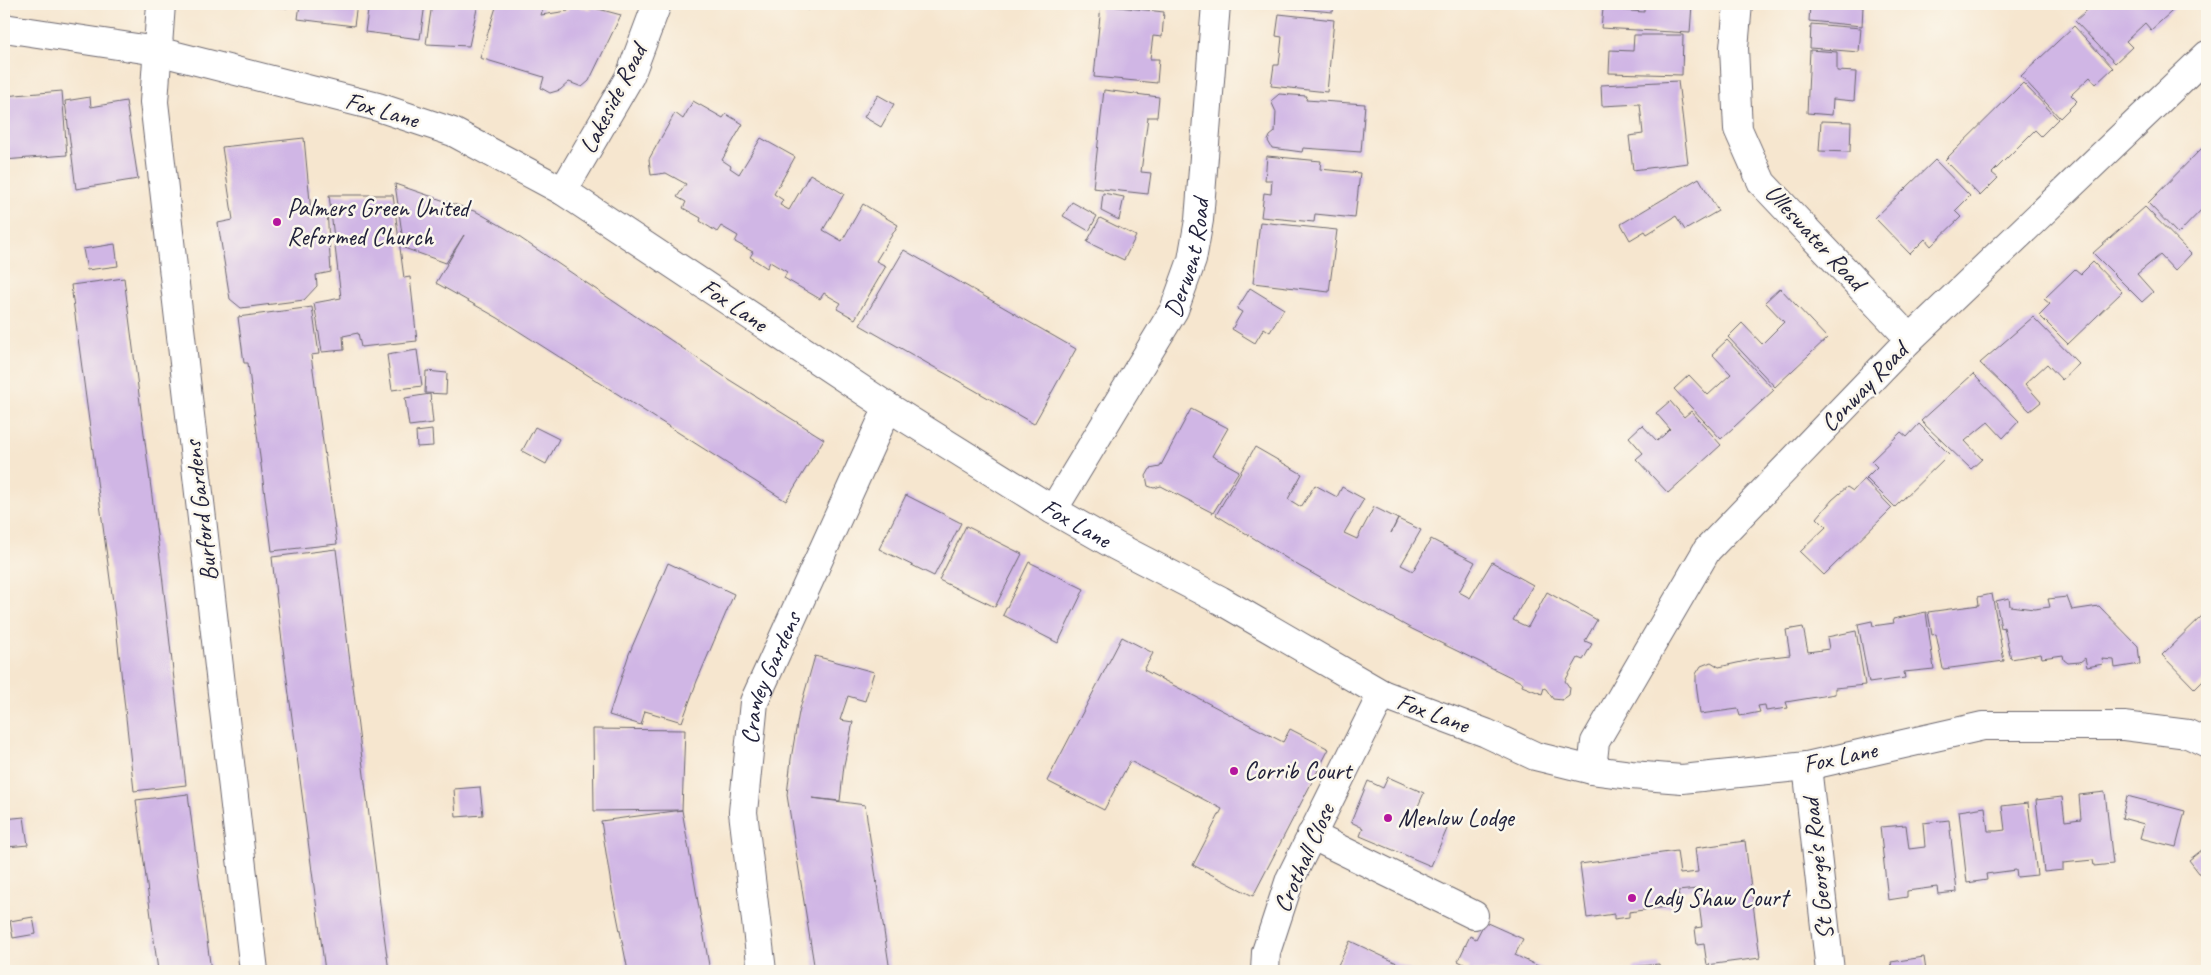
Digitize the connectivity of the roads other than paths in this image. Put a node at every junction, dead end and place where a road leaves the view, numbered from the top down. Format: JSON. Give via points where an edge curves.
{"nodes":[{"id":1,"x":161,"y":4,"type":"edge"},
{"id":2,"x":657,"y":4,"type":"edge"},
{"id":3,"x":1216,"y":4,"type":"edge"},
{"id":4,"x":1738,"y":4,"type":"edge"},
{"id":5,"x":4,"y":28,"type":"edge"},
{"id":6,"x":157,"y":51,"type":"junction"},
{"id":7,"x":2207,"y":55,"type":"edge"},
{"id":8,"x":563,"y":192,"type":"junction"},
{"id":9,"x":1910,"y":339,"type":"junction"},
{"id":10,"x":888,"y":408,"type":"junction"},
{"id":11,"x":1054,"y":510,"type":"junction"},
{"id":12,"x":1382,"y":694,"type":"junction"},
{"id":13,"x":2207,"y":743,"type":"edge"},
{"id":14,"x":1807,"y":766,"type":"junction"},
{"id":15,"x":1592,"y":770,"type":"junction"},
{"id":16,"x":1311,"y":835,"type":"junction"},
{"id":17,"x":1474,"y":914,"type":"dead end"},
{"id":18,"x":254,"y":971,"type":"edge"},
{"id":19,"x":762,"y":971,"type":"edge"},
{"id":20,"x":1265,"y":971,"type":"edge"},
{"id":21,"x":1830,"y":971,"type":"edge"}],
"edges":[{"from":1,"to":6,"type":"street","name":"Burford Gardens"},
{"from":2,"to":8,"type":"street","name":"Lakeside Road","via":[[630,76]]},
{"from":3,"to":11,"type":"street","name":"Derwent Road","via":[[1199,220],[1192,260],[1174,310]]},
{"from":4,"to":9,"type":"street","name":"Ulleswater Road","via":[[1734,48],[1738,129],[1762,183]]},
{"from":5,"to":6,"type":"street","name":"Fox Lane"},
{"from":6,"to":8,"type":"street","name":"Fox Lane","via":[[378,107],[453,132]]},
{"from":6,"to":18,"type":"street","name":"Burford Gardens","via":[[154,102]]},
{"from":7,"to":9,"type":"street","name":"Conway Road"},
{"from":8,"to":10,"type":"street","name":"Fox Lane"},
{"from":9,"to":15,"type":"street","name":"Conway Road","via":[[1707,550],[1595,742]]},
{"from":10,"to":11,"type":"street","name":"Fox Lane"},
{"from":10,"to":19,"type":"street","name":"Cranley Gardens","via":[[754,702],[742,812]]},
{"from":11,"to":12,"type":"street","name":"Fox Lane","via":[[1220,600]]},
{"from":12,"to":15,"type":"street","name":"Fox Lane","via":[[1486,733],[1536,756]]},
{"from":12,"to":16,"type":"street","name":"Crothall Close"},
{"from":13,"to":14,"type":"street","name":"Fox Lane","via":[[2188,734],[2124,726],[1983,726]]},
{"from":14,"to":15,"type":"street","name":"Fox Lane","via":[[1682,779]]},
{"from":14,"to":21,"type":"street","name":"St George's Road"},
{"from":16,"to":17,"type":"street"},
{"from":16,"to":20,"type":"street","name":"Crothall Close","via":[[1290,879],[1266,952]]}]}
